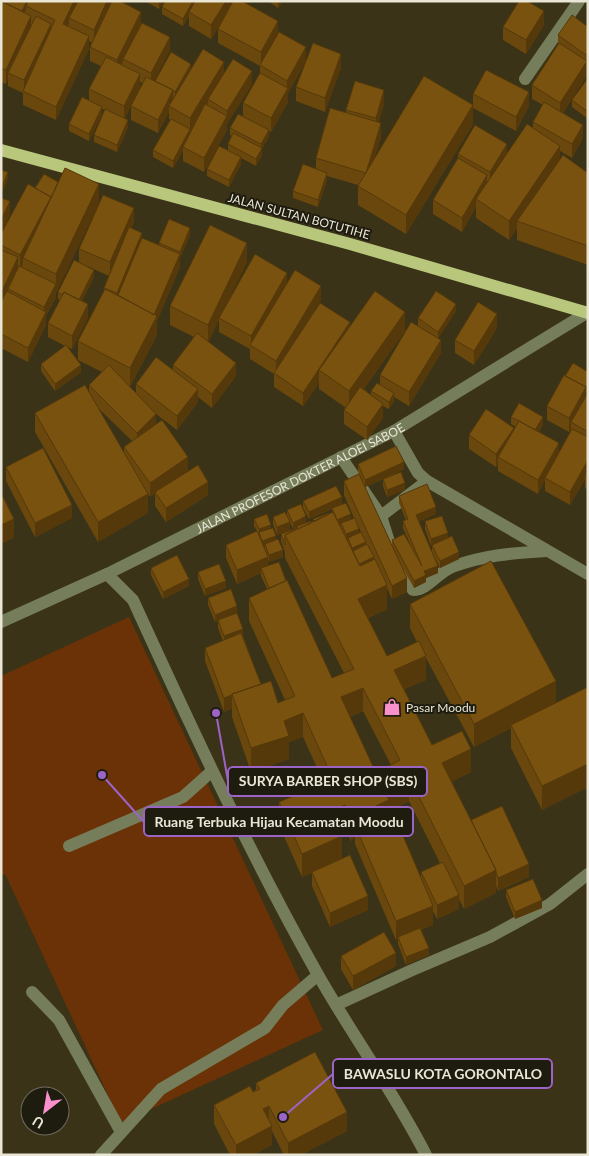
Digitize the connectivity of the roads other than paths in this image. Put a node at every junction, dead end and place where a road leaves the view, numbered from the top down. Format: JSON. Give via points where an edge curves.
{"nodes":[{"id":1,"x":579,"y":1,"type":"edge"},
{"id":2,"x":524,"y":78,"type":"dead end"},
{"id":3,"x":1,"y":150,"type":"edge"},
{"id":4,"x":588,"y":313,"type":"edge"},
{"id":5,"x":394,"y":431,"type":"junction"},
{"id":6,"x":341,"y":457,"type":"junction"},
{"id":7,"x":427,"y":481,"type":"junction"},
{"id":8,"x":380,"y":516,"type":"junction"},
{"id":9,"x":547,"y":551,"type":"junction"},
{"id":10,"x":107,"y":574,"type":"junction"},
{"id":11,"x":588,"y":574,"type":"edge"},
{"id":12,"x":1,"y":622,"type":"edge"},
{"id":13,"x":212,"y":771,"type":"junction"},
{"id":14,"x":70,"y":846,"type":"dead end"},
{"id":15,"x":588,"y":874,"type":"edge"},
{"id":16,"x":318,"y":975,"type":"junction"},
{"id":17,"x":32,"y":992,"type":"dead end"},
{"id":18,"x":336,"y":1005,"type":"junction"},
{"id":19,"x":121,"y":1132,"type":"junction"},
{"id":20,"x":101,"y":1155,"type":"edge"},
{"id":21,"x":426,"y":1155,"type":"edge"}],
"edges":[{"from":1,"to":2,"type":"street"},
{"from":3,"to":4,"type":"main road","name":"JALAN SULTAN BOTUTIHE","via":[[350,244]]},
{"from":4,"to":5,"type":"street","name":"JALAN PROFESOR DOKTER ALOEI SABOE"},
{"from":5,"to":6,"type":"street","name":"JALAN PROFESOR DOKTER ALOEI SABOE"},
{"from":5,"to":7,"type":"street","via":[[418,473]]},
{"from":6,"to":8,"type":"street"},
{"from":6,"to":10,"type":"street","name":"JALAN PROFESOR DOKTER ALOEI SABOE"},
{"from":7,"to":8,"type":"street"},
{"from":7,"to":9,"type":"street"},
{"from":8,"to":9,"type":"street","via":[[392,553],[413,590],[420,590],[449,568],[476,559]]},
{"from":9,"to":11,"type":"street"},
{"from":10,"to":12,"type":"street","name":"JALAN PROFESOR DOKTER ALOEI SABOE"},
{"from":10,"to":13,"type":"street","via":[[133,600]]},
{"from":13,"to":14,"type":"street","via":[[183,797]]},
{"from":13,"to":16,"type":"street","via":[[233,817]]},
{"from":15,"to":18,"type":"street","via":[[550,904],[490,937]]},
{"from":16,"to":18,"type":"street"},
{"from":16,"to":19,"type":"street","via":[[283,1005],[265,1028],[161,1089]]},
{"from":17,"to":19,"type":"street","via":[[59,1020]]},
{"from":18,"to":21,"type":"street"},
{"from":19,"to":20,"type":"street"}]}
